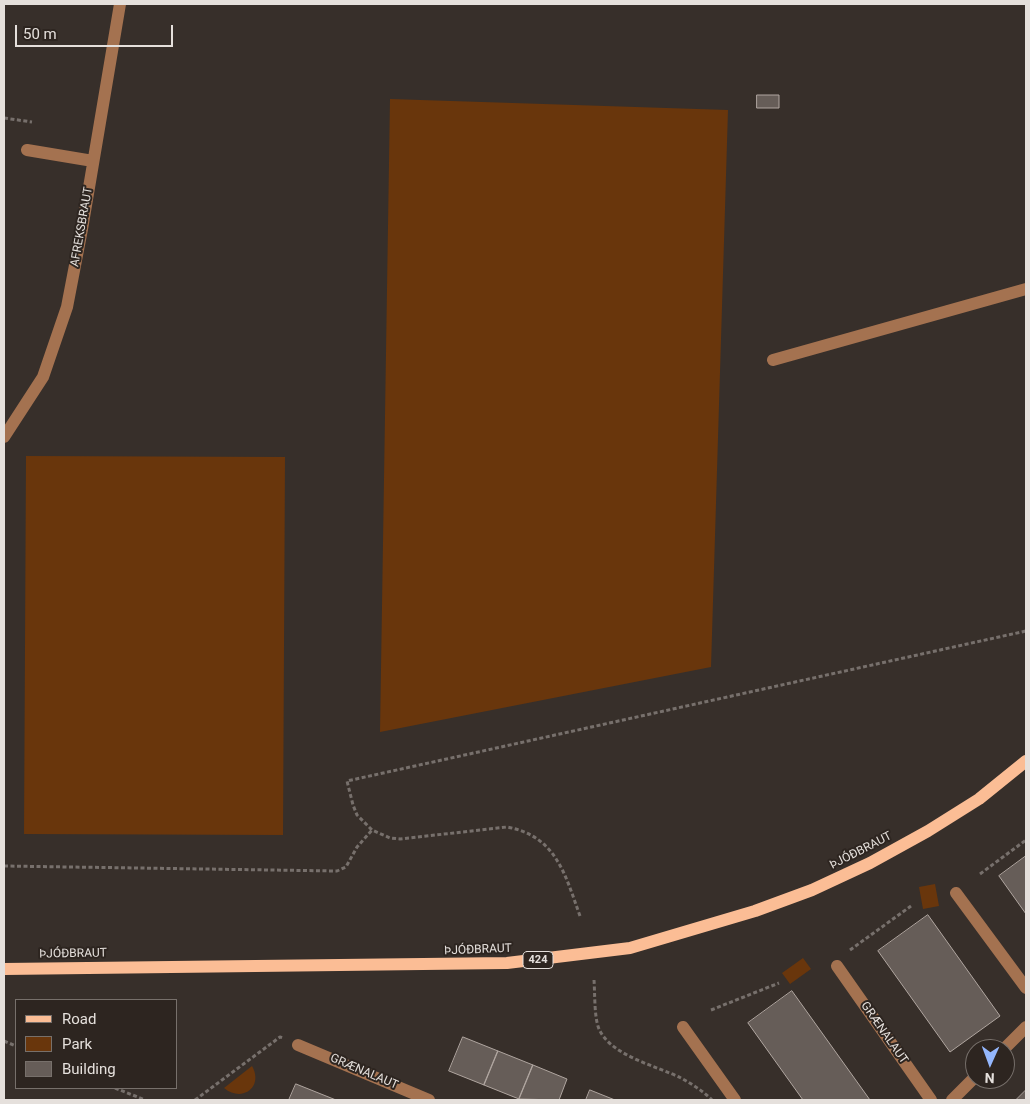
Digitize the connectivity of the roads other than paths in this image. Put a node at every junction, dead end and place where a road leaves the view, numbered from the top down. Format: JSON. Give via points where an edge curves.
{"nodes":[{"id":1,"x":120,"y":4,"type":"edge"},
{"id":2,"x":27,"y":150,"type":"dead end"},
{"id":3,"x":93,"y":161,"type":"junction"},
{"id":4,"x":1026,"y":290,"type":"edge"},
{"id":5,"x":773,"y":360,"type":"dead end"},
{"id":6,"x":4,"y":437,"type":"edge"},
{"id":7,"x":1026,"y":761,"type":"edge"},
{"id":8,"x":956,"y":893,"type":"dead end"},
{"id":9,"x":837,"y":966,"type":"dead end"},
{"id":10,"x":4,"y":969,"type":"edge"},
{"id":11,"x":1026,"y":988,"type":"edge"},
{"id":12,"x":683,"y":1027,"type":"dead end"},
{"id":13,"x":1026,"y":1027,"type":"edge"},
{"id":14,"x":1014,"y":1039,"type":"edge"},
{"id":15,"x":298,"y":1045,"type":"road end"},
{"id":16,"x":965,"y":1087,"type":"edge"},
{"id":17,"x":429,"y":1100,"type":"edge"},
{"id":18,"x":735,"y":1100,"type":"edge"},
{"id":19,"x":931,"y":1100,"type":"edge"},
{"id":20,"x":952,"y":1100,"type":"edge"}],
"edges":[{"from":1,"to":3,"type":"street","name":"AFREKSBRAUT"},
{"from":2,"to":3,"type":"street"},
{"from":3,"to":6,"type":"street","name":"AFREKSBRAUT","via":[[67,307],[43,377]]},
{"from":4,"to":5,"type":"street"},
{"from":7,"to":10,"type":"main road","name":"ÞJÓÐBRAUT","number":"424","via":[[979,799],[870,864],[755,911],[630,948],[507,963]]},
{"from":8,"to":11,"type":"street"},
{"from":9,"to":19,"type":"street","name":"GRÆNALAUT"},
{"from":12,"to":18,"type":"street"},
{"from":13,"to":14,"type":"street"},
{"from":15,"to":17,"type":"street","name":"GRÆNALAUT"},
{"from":16,"to":20,"type":"street"}]}
